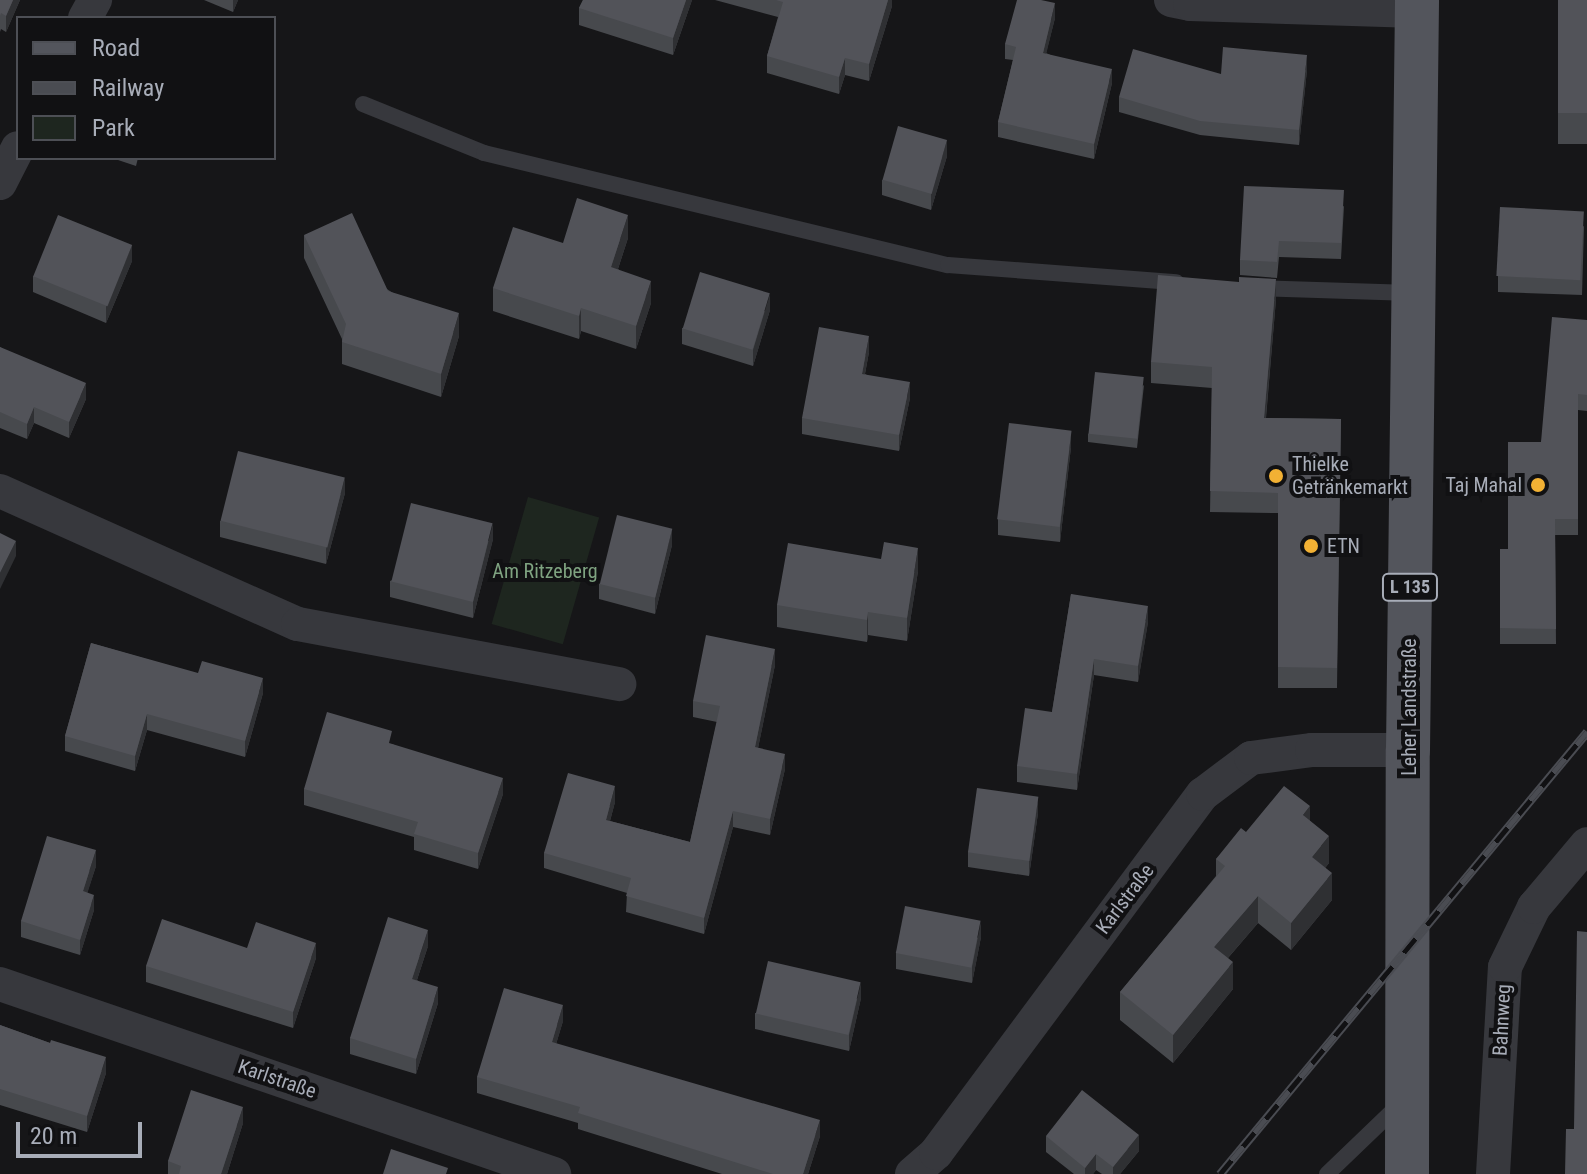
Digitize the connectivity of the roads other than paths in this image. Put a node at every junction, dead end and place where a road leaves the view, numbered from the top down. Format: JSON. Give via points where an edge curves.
{"nodes":[{"id":1,"x":1171,"y":0,"type":"edge"},
{"id":2,"x":1417,"y":5,"type":"edge"},
{"id":3,"x":363,"y":104,"type":"dead end"},
{"id":4,"x":16,"y":152,"type":"edge"},
{"id":5,"x":0,"y":183,"type":"edge"},
{"id":6,"x":1198,"y":283,"type":"edge"},
{"id":7,"x":1230,"y":286,"type":"edge"},
{"id":8,"x":1413,"y":293,"type":"junction"},
{"id":9,"x":0,"y":491,"type":"edge"},
{"id":10,"x":619,"y":684,"type":"dead end"},
{"id":11,"x":1408,"y":750,"type":"junction"},
{"id":12,"x":1587,"y":844,"type":"edge"},
{"id":13,"x":0,"y":984,"type":"edge"},
{"id":14,"x":1407,"y":1098,"type":"junction"},
{"id":15,"x":554,"y":1174,"type":"edge"},
{"id":16,"x":912,"y":1174,"type":"edge"},
{"id":17,"x":1327,"y":1174,"type":"edge"},
{"id":18,"x":1407,"y":1174,"type":"edge"},
{"id":19,"x":1493,"y":1174,"type":"edge"}],
"edges":[{"from":1,"to":2,"type":"street"},
{"from":2,"to":8,"type":"main road","name":"Leher Landstraße","number":"L 135"},
{"from":3,"to":6,"type":"lane","via":[[484,153],[948,265]]},
{"from":4,"to":5,"type":"street"},
{"from":7,"to":8,"type":"lane"},
{"from":8,"to":11,"type":"main road","name":"Leher Landstraße","number":"L 135"},
{"from":9,"to":10,"type":"street","via":[[298,624]]},
{"from":11,"to":14,"type":"main road","name":"Leher Landstraße","number":"L 135"},
{"from":11,"to":16,"type":"street","name":"Karlstraße","via":[[1312,750],[1251,758],[1203,794],[936,1153]]},
{"from":12,"to":19,"type":"street","name":"Bahnweg","via":[[1534,907],[1505,967]]},
{"from":13,"to":15,"type":"street","name":"Karlstraße"},
{"from":14,"to":17,"type":"lane"},
{"from":14,"to":18,"type":"main road","name":"Leher Landstraße","number":"L 135"}]}
